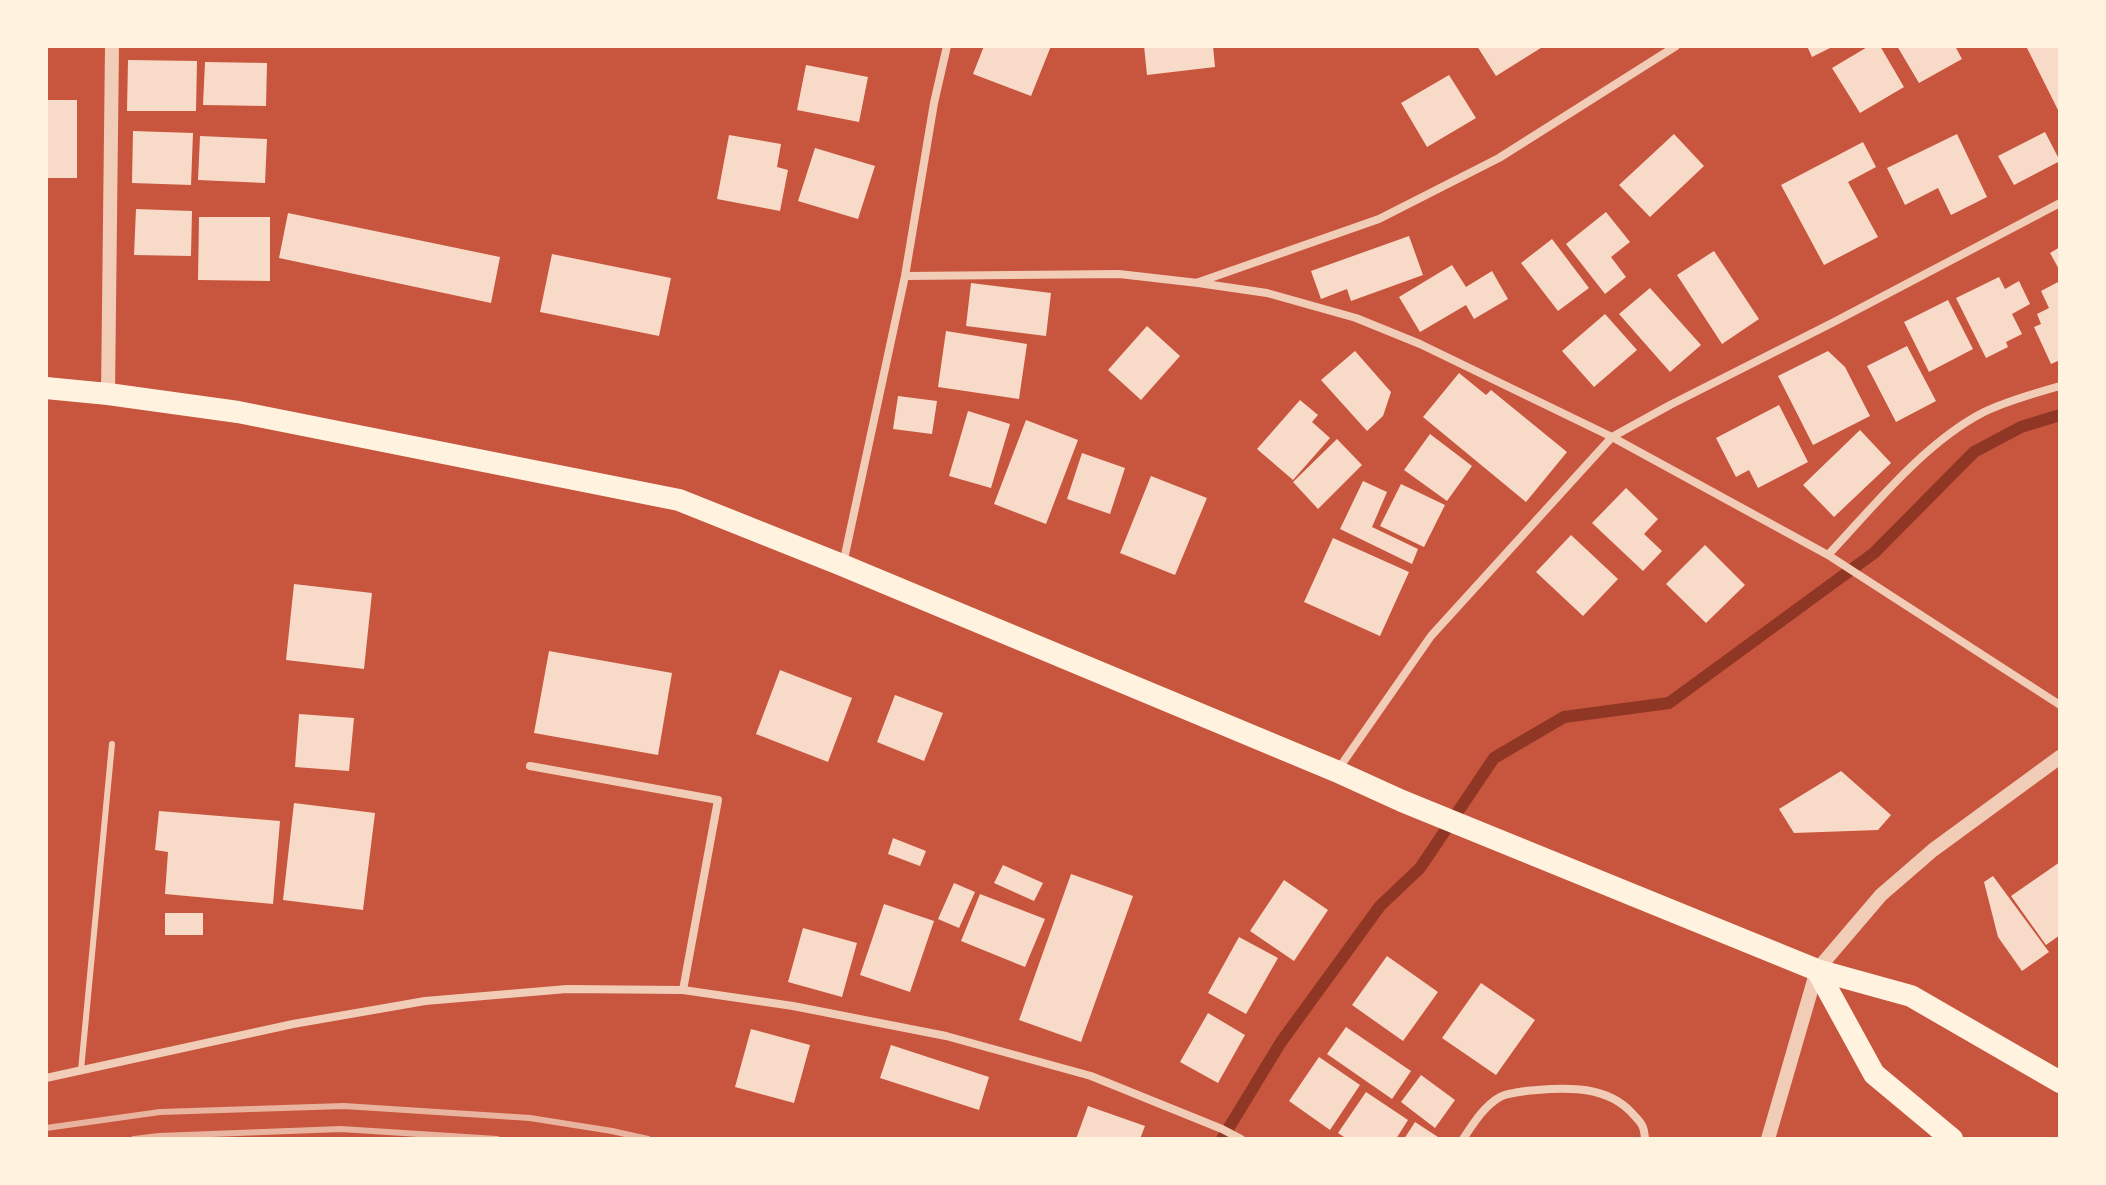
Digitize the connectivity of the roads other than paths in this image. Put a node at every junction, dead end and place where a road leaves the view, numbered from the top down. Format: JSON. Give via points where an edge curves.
{"nodes":[{"id":1,"x":112,"y":46,"type":"edge"},
{"id":2,"x":947,"y":46,"type":"edge"},
{"id":3,"x":1676,"y":46,"type":"edge"},
{"id":4,"x":2060,"y":203,"type":"edge"},
{"id":5,"x":905,"y":276,"type":"junction"},
{"id":6,"x":1198,"y":283,"type":"junction"},
{"id":7,"x":2060,"y":386,"type":"edge"},
{"id":8,"x":46,"y":388,"type":"edge"},
{"id":9,"x":108,"y":394,"type":"junction"},
{"id":10,"x":1612,"y":437,"type":"junction"},
{"id":11,"x":1828,"y":555,"type":"junction"},
{"id":12,"x":842,"y":565,"type":"junction"},
{"id":13,"x":2060,"y":705,"type":"edge"},
{"id":14,"x":112,"y":744,"type":"dead end"},
{"id":15,"x":2060,"y":757,"type":"edge"},
{"id":16,"x":530,"y":766,"type":"dead end"},
{"id":17,"x":1336,"y":771,"type":"junction"},
{"id":18,"x":1817,"y":970,"type":"junction"},
{"id":19,"x":683,"y":990,"type":"junction"},
{"id":20,"x":81,"y":1070,"type":"junction"},
{"id":21,"x":46,"y":1078,"type":"edge"},
{"id":22,"x":2060,"y":1082,"type":"edge"},
{"id":23,"x":1241,"y":1139,"type":"edge"},
{"id":24,"x":1463,"y":1139,"type":"edge"},
{"id":25,"x":1645,"y":1139,"type":"edge"},
{"id":26,"x":1768,"y":1139,"type":"edge"},
{"id":27,"x":1952,"y":1139,"type":"edge"}],
"edges":[{"from":1,"to":9,"type":"street"},
{"from":2,"to":5,"type":"street"},
{"from":3,"to":6,"type":"street","via":[[1499,158],[1379,219]]},
{"from":4,"to":10,"type":"street"},
{"from":5,"to":6,"type":"street","via":[[1119,274]]},
{"from":5,"to":12,"type":"street"},
{"from":6,"to":10,"type":"street","via":[[1267,293],[1356,318]]},
{"from":7,"to":11,"type":"street","via":[[1985,412],[1952,431]]},
{"from":8,"to":9,"type":"highway"},
{"from":9,"to":12,"type":"highway","via":[[238,412],[679,500]]},
{"from":10,"to":11,"type":"street"},
{"from":10,"to":17,"type":"street","via":[[1431,636]]},
{"from":11,"to":13,"type":"street"},
{"from":12,"to":17,"type":"highway"},
{"from":14,"to":20,"type":"lane"},
{"from":15,"to":18,"type":"street","via":[[1881,895]]},
{"from":16,"to":19,"type":"street","via":[[718,800]]},
{"from":17,"to":18,"type":"highway"},
{"from":18,"to":22,"type":"highway","via":[[1911,996]]},
{"from":18,"to":26,"type":"street"},
{"from":18,"to":27,"type":"highway","via":[[1874,1074]]},
{"from":19,"to":20,"type":"street","via":[[567,989],[425,1001]]},
{"from":19,"to":23,"type":"street","via":[[946,1036],[1091,1076]]},
{"from":20,"to":21,"type":"street"},
{"from":24,"to":25,"type":"street","via":[[1501,1096],[1560,1088],[1620,1100],[1644,1126]]}]}
